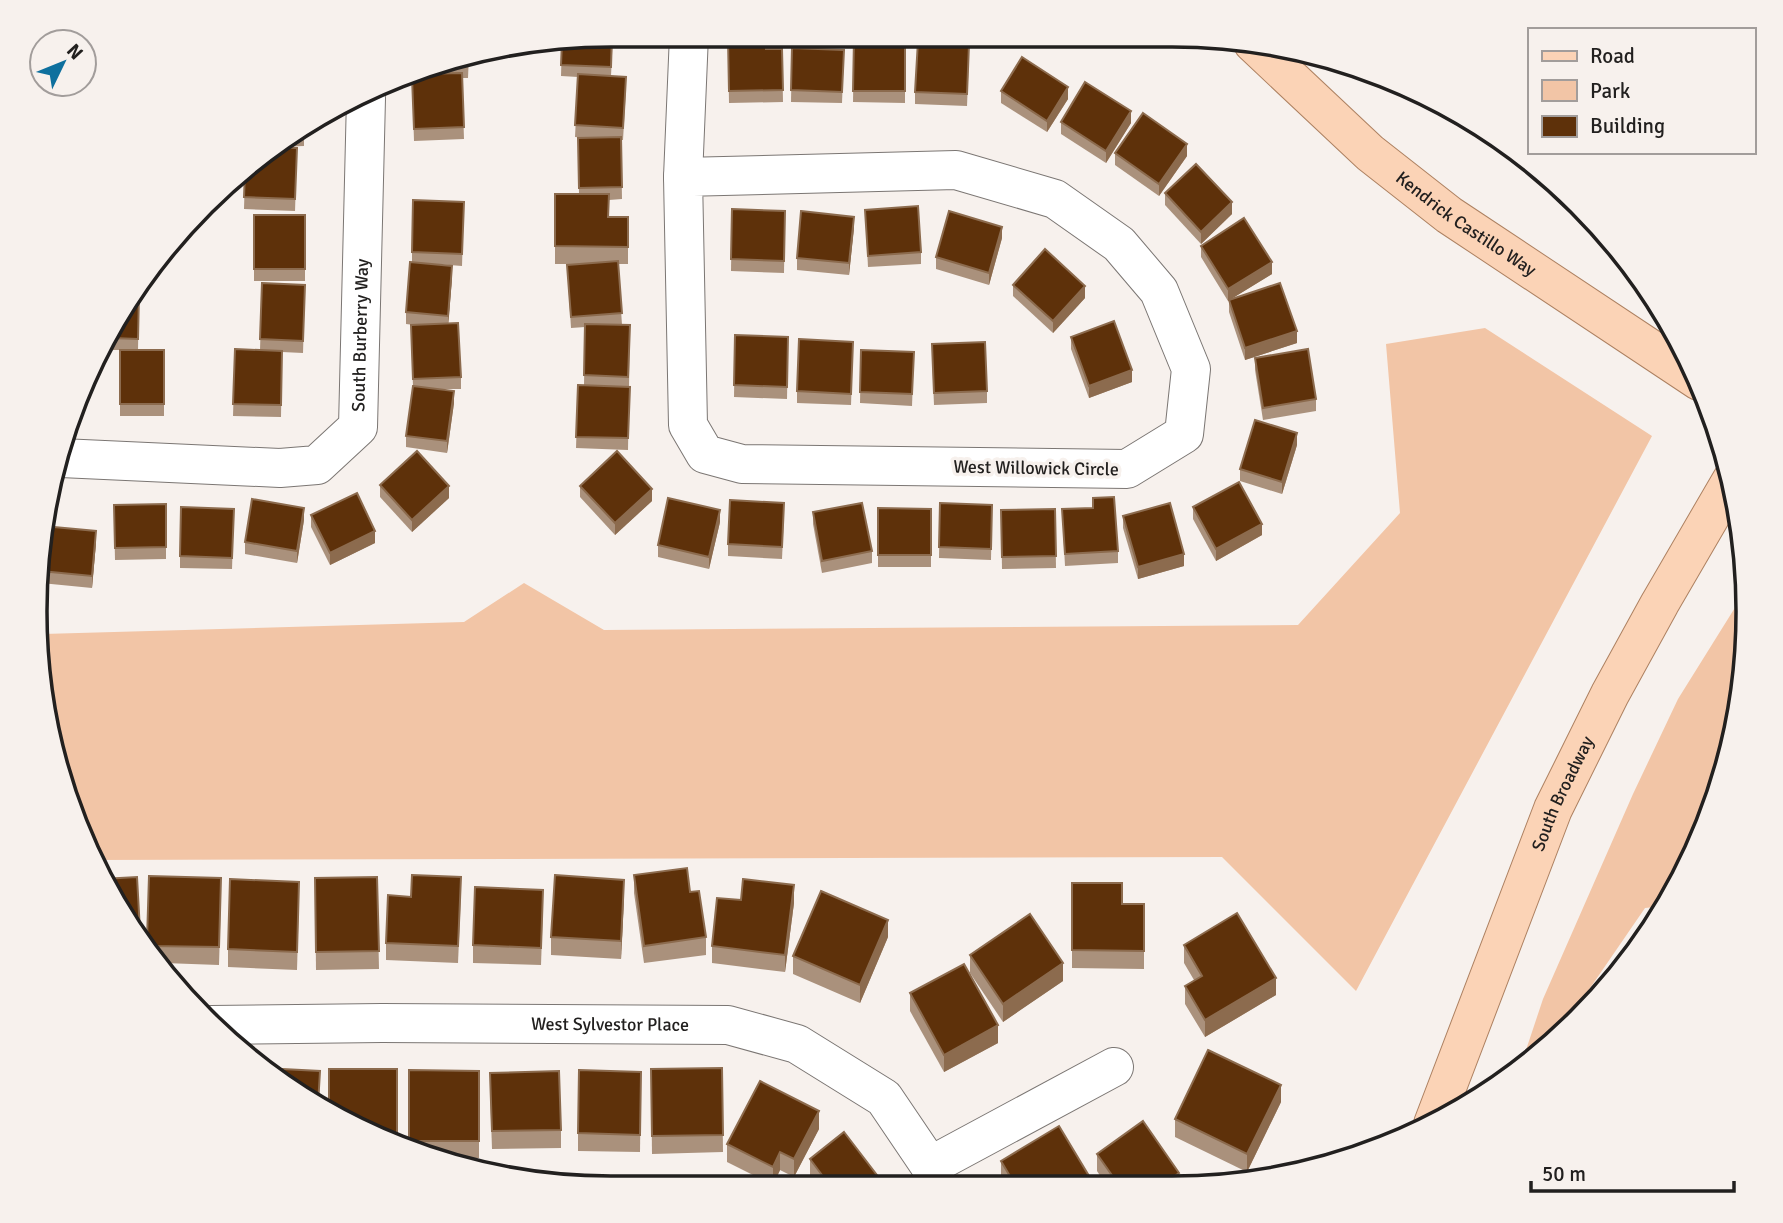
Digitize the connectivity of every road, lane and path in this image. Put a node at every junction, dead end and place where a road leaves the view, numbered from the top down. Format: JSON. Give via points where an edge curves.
{"nodes":[{"id":1,"x":688,"y":47,"type":"edge"},
{"id":2,"x":1266,"y":55,"type":"edge"},
{"id":3,"x":366,"y":103,"type":"edge"},
{"id":4,"x":683,"y":177,"type":"junction"},
{"id":5,"x":1681,"y":369,"type":"edge"},
{"id":6,"x":68,"y":458,"type":"edge"},
{"id":7,"x":1723,"y":494,"type":"edge"},
{"id":8,"x":228,"y":1025,"type":"edge"},
{"id":9,"x":1114,"y":1067,"type":"dead end"},
{"id":10,"x":1439,"y":1108,"type":"edge"},
{"id":11,"x":933,"y":1176,"type":"edge"},
{"id":12,"x":936,"y":1176,"type":"edge"}],
"edges":[{"from":1,"to":4,"type":"street","name":"West Willowick Circle"},
{"from":2,"to":5,"type":"main road","name":"Kendrick Castillo Way","via":[[1370,153],[1449,215]]},
{"from":3,"to":6,"type":"street","name":"South Burberry Way","via":[[358,427],[317,465],[280,468]]},
{"from":4,"to":4,"type":"street","name":"West Willowick Circle","via":[[688,425],[705,454],[742,464],[1127,469],[1184,434],[1191,369],[1159,291],[1119,244],[1055,199],[956,170]]},
{"from":7,"to":10,"type":"main road","name":"South Broadway","via":[[1610,694],[1553,809]]},
{"from":8,"to":11,"type":"street","name":"West Sylvestor Place","via":[[728,1025],[797,1044],[884,1098]]},
{"from":9,"to":12,"type":"street"}]}
